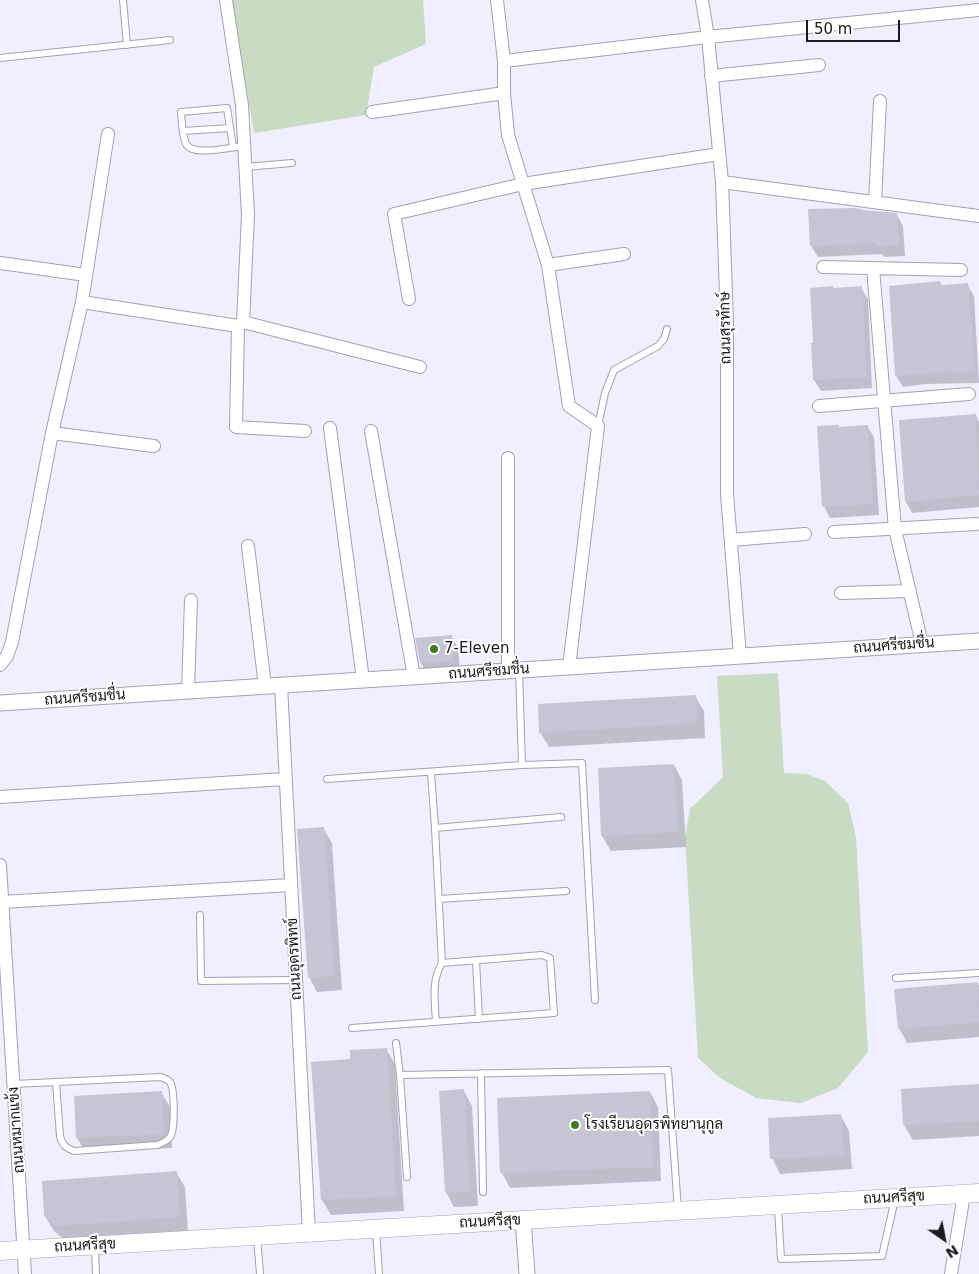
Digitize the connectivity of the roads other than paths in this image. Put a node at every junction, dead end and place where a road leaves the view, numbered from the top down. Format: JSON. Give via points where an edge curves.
{"nodes":[{"id":1,"x":123,"y":0,"type":"edge"},
{"id":2,"x":226,"y":0,"type":"edge"},
{"id":3,"x":497,"y":0,"type":"edge"},
{"id":4,"x":702,"y":0,"type":"edge"},
{"id":5,"x":979,"y":10,"type":"edge"},
{"id":6,"x":708,"y":37,"type":"junction"},
{"id":7,"x":170,"y":40,"type":"dead end"},
{"id":8,"x":127,"y":45,"type":"junction"},
{"id":9,"x":0,"y":58,"type":"edge"},
{"id":10,"x":504,"y":61,"type":"junction"},
{"id":11,"x":819,"y":65,"type":"dead end"},
{"id":12,"x":711,"y":76,"type":"junction"},
{"id":13,"x":504,"y":93,"type":"junction"},
{"id":14,"x":880,"y":101,"type":"dead end"},
{"id":15,"x":372,"y":112,"type":"dead end"},
{"id":16,"x":230,"y":128,"type":"junction"},
{"id":17,"x":183,"y":131,"type":"junction"},
{"id":18,"x":108,"y":134,"type":"dead end"},
{"id":19,"x":238,"y":146,"type":"junction"},
{"id":20,"x":719,"y":154,"type":"junction"},
{"id":21,"x":292,"y":163,"type":"dead end"},
{"id":22,"x":245,"y":167,"type":"junction"},
{"id":23,"x":722,"y":182,"type":"junction"},
{"id":24,"x":523,"y":184,"type":"junction"},
{"id":25,"x":874,"y":202,"type":"junction"},
{"id":26,"x":979,"y":216,"type":"edge"},
{"id":27,"x":624,"y":254,"type":"dead end"},
{"id":28,"x":0,"y":263,"type":"edge"},
{"id":29,"x":548,"y":265,"type":"junction"},
{"id":30,"x":823,"y":267,"type":"dead end"},
{"id":31,"x":872,"y":268,"type":"junction"},
{"id":32,"x":961,"y":270,"type":"dead end"},
{"id":33,"x":86,"y":275,"type":"junction"},
{"id":34,"x":409,"y":299,"type":"dead end"},
{"id":35,"x":82,"y":302,"type":"junction"},
{"id":36,"x":240,"y":324,"type":"junction"},
{"id":37,"x":667,"y":329,"type":"dead end"},
{"id":38,"x":420,"y":367,"type":"dead end"},
{"id":39,"x":969,"y":394,"type":"dead end"},
{"id":40,"x":883,"y":400,"type":"junction"},
{"id":41,"x":819,"y":406,"type":"dead end"},
{"id":42,"x":598,"y":426,"type":"junction"},
{"id":43,"x":330,"y":428,"type":"dead end"},
{"id":44,"x":306,"y":431,"type":"dead end"},
{"id":45,"x":52,"y":432,"type":"junction"},
{"id":46,"x":371,"y":432,"type":"dead end"},
{"id":47,"x":154,"y":446,"type":"dead end"},
{"id":48,"x":508,"y":458,"type":"dead end"},
{"id":49,"x":976,"y":524,"type":"dead end"},
{"id":50,"x":895,"y":529,"type":"junction"},
{"id":51,"x":834,"y":532,"type":"dead end"},
{"id":52,"x":805,"y":534,"type":"dead end"},
{"id":53,"x":731,"y":540,"type":"junction"},
{"id":54,"x":248,"y":546,"type":"dead end"},
{"id":55,"x":910,"y":591,"type":"junction"},
{"id":56,"x":842,"y":593,"type":"dead end"},
{"id":57,"x":192,"y":600,"type":"dead end"},
{"id":58,"x":979,"y":640,"type":"edge"},
{"id":59,"x":922,"y":644,"type":"junction"},
{"id":60,"x":740,"y":656,"type":"junction"},
{"id":61,"x":0,"y":664,"type":"edge"},
{"id":62,"x":569,"y":667,"type":"junction"},
{"id":63,"x":514,"y":670,"type":"junction"},
{"id":64,"x":414,"y":677,"type":"junction"},
{"id":65,"x":363,"y":680,"type":"junction"},
{"id":66,"x":273,"y":686,"type":"junction"},
{"id":67,"x":188,"y":691,"type":"junction"},
{"id":68,"x":0,"y":703,"type":"edge"},
{"id":69,"x":522,"y":765,"type":"junction"},
{"id":70,"x":431,"y":773,"type":"junction"},
{"id":71,"x":285,"y":779,"type":"junction"},
{"id":72,"x":327,"y":780,"type":"dead end"},
{"id":73,"x":0,"y":797,"type":"edge"},
{"id":74,"x":561,"y":817,"type":"dead end"},
{"id":75,"x":435,"y":828,"type":"junction"},
{"id":76,"x":0,"y":865,"type":"edge"},
{"id":77,"x":291,"y":885,"type":"junction"},
{"id":78,"x":566,"y":891,"type":"dead end"},
{"id":79,"x":439,"y":899,"type":"junction"},
{"id":80,"x":2,"y":902,"type":"junction"},
{"id":81,"x":200,"y":916,"type":"dead end"},
{"id":82,"x":476,"y":960,"type":"junction"},
{"id":83,"x":442,"y":963,"type":"junction"},
{"id":84,"x":979,"y":973,"type":"edge"},
{"id":85,"x":896,"y":978,"type":"dead end"},
{"id":86,"x":296,"y":980,"type":"junction"},
{"id":87,"x":595,"y":1000,"type":"dead end"},
{"id":88,"x":479,"y":1019,"type":"junction"},
{"id":89,"x":436,"y":1022,"type":"junction"},
{"id":90,"x":352,"y":1028,"type":"dead end"},
{"id":91,"x":396,"y":1043,"type":"dead end"},
{"id":92,"x":481,"y":1073,"type":"junction"},
{"id":93,"x":400,"y":1075,"type":"junction"},
{"id":94,"x":56,"y":1082,"type":"junction"},
{"id":95,"x":14,"y":1084,"type":"junction"},
{"id":96,"x":407,"y":1177,"type":"dead end"},
{"id":97,"x":483,"y":1192,"type":"dead end"},
{"id":98,"x":971,"y":1194,"type":"edge"},
{"id":99,"x":895,"y":1198,"type":"junction"},
{"id":100,"x":778,"y":1205,"type":"junction"},
{"id":101,"x":678,"y":1211,"type":"junction"},
{"id":102,"x":523,"y":1220,"type":"junction"},
{"id":103,"x":376,"y":1229,"type":"junction"},
{"id":104,"x":309,"y":1233,"type":"junction"},
{"id":105,"x":256,"y":1236,"type":"junction"},
{"id":106,"x":95,"y":1246,"type":"junction"},
{"id":107,"x":24,"y":1250,"type":"junction"},
{"id":108,"x":0,"y":1251,"type":"edge"},
{"id":109,"x":25,"y":1274,"type":"edge"},
{"id":110,"x":96,"y":1274,"type":"edge"},
{"id":111,"x":260,"y":1274,"type":"edge"},
{"id":112,"x":379,"y":1274,"type":"edge"},
{"id":113,"x":527,"y":1274,"type":"edge"},
{"id":114,"x":951,"y":1274,"type":"edge"}],
"edges":[{"from":1,"to":8,"type":"lane"},
{"from":2,"to":19,"type":"street","via":[[242,105]]},
{"from":3,"to":10,"type":"street"},
{"from":4,"to":6,"type":"street","name":"ถนนสุรทักษ์"},
{"from":5,"to":6,"type":"street"},
{"from":6,"to":10,"type":"street"},
{"from":6,"to":12,"type":"street","name":"ถนนสุรทักษ์"},
{"from":7,"to":8,"type":"lane"},
{"from":8,"to":9,"type":"lane"},
{"from":10,"to":13,"type":"street"},
{"from":11,"to":12,"type":"street"},
{"from":12,"to":20,"type":"street","name":"ถนนสุรทักษ์"},
{"from":13,"to":15,"type":"street"},
{"from":13,"to":24,"type":"street","via":[[508,135]]},
{"from":14,"to":25,"type":"street"},
{"from":16,"to":17,"type":"lane"},
{"from":16,"to":17,"type":"lane","via":[[227,108],[181,112]]},
{"from":16,"to":19,"type":"lane"},
{"from":17,"to":19,"type":"lane","via":[[190,149],[200,151]]},
{"from":18,"to":33,"type":"street"},
{"from":19,"to":22,"type":"street"},
{"from":20,"to":23,"type":"street","name":"ถนนสุรทักษ์"},
{"from":20,"to":24,"type":"street"},
{"from":21,"to":22,"type":"lane"},
{"from":22,"to":36,"type":"street","via":[[248,215]]},
{"from":23,"to":25,"type":"street"},
{"from":23,"to":53,"type":"street","name":"ถนนสุรทักษ์","via":[[727,322],[727,494]]},
{"from":24,"to":29,"type":"street"},
{"from":24,"to":34,"type":"street","via":[[394,214]]},
{"from":25,"to":26,"type":"street"},
{"from":27,"to":29,"type":"street"},
{"from":28,"to":33,"type":"street"},
{"from":29,"to":42,"type":"street","via":[[569,406]]},
{"from":30,"to":31,"type":"street"},
{"from":31,"to":32,"type":"street"},
{"from":31,"to":40,"type":"street"},
{"from":33,"to":35,"type":"street"},
{"from":35,"to":36,"type":"street"},
{"from":35,"to":45,"type":"street"},
{"from":36,"to":38,"type":"street"},
{"from":36,"to":44,"type":"street","via":[[236,427]]},
{"from":37,"to":42,"type":"lane","via":[[658,346],[614,370]]},
{"from":39,"to":40,"type":"street"},
{"from":40,"to":41,"type":"street"},
{"from":40,"to":50,"type":"street"},
{"from":42,"to":62,"type":"street"},
{"from":43,"to":65,"type":"street"},
{"from":45,"to":47,"type":"street"},
{"from":45,"to":61,"type":"street","via":[[12,642]]},
{"from":46,"to":64,"type":"street"},
{"from":48,"to":63,"type":"street"},
{"from":49,"to":50,"type":"street"},
{"from":50,"to":51,"type":"street"},
{"from":50,"to":55,"type":"street"},
{"from":52,"to":53,"type":"street"},
{"from":53,"to":60,"type":"street","name":"ถนนสุรทักษ์"},
{"from":54,"to":66,"type":"street","name":"ถนนอุดรพิทข์"},
{"from":55,"to":56,"type":"street"},
{"from":55,"to":59,"type":"street"},
{"from":57,"to":67,"type":"street"},
{"from":58,"to":59,"type":"street","name":"ถนนศรีชมชื่น"},
{"from":59,"to":60,"type":"street","name":"ถนนศรีชมชื่น"},
{"from":60,"to":62,"type":"street","name":"ถนนศรีชมชื่น"},
{"from":62,"to":63,"type":"street","name":"ถนนศรีชมชื่น"},
{"from":63,"to":64,"type":"street","name":"ถนนศรีชมชื่น"},
{"from":63,"to":69,"type":"lane"},
{"from":64,"to":65,"type":"street","name":"ถนนศรีชมชื่น"},
{"from":65,"to":66,"type":"street","name":"ถนนศรีชมชื่น"},
{"from":66,"to":67,"type":"street","name":"ถนนศรีชมชื่น"},
{"from":66,"to":71,"type":"street","name":"ถนนอุดรพิทข์"},
{"from":67,"to":68,"type":"street","name":"ถนนศรีชมชื่น"},
{"from":69,"to":70,"type":"lane"},
{"from":69,"to":87,"type":"lane","via":[[582,763]]},
{"from":70,"to":72,"type":"lane"},
{"from":70,"to":75,"type":"lane"},
{"from":71,"to":73,"type":"street"},
{"from":71,"to":77,"type":"street","name":"ถนนอุดรพิทข์"},
{"from":74,"to":75,"type":"lane"},
{"from":75,"to":79,"type":"lane"},
{"from":76,"to":80,"type":"street","name":"ถนนหมากแข้ง"},
{"from":77,"to":80,"type":"street"},
{"from":77,"to":86,"type":"street","name":"ถนนอุดรพิทข์"},
{"from":78,"to":79,"type":"lane"},
{"from":79,"to":83,"type":"lane"},
{"from":80,"to":95,"type":"street","name":"ถนนหมากแข้ง"},
{"from":81,"to":86,"type":"lane","via":[[200,981]]},
{"from":82,"to":83,"type":"lane"},
{"from":82,"to":88,"type":"lane"},
{"from":82,"to":88,"type":"lane","via":[[550,958],[554,1013]]},
{"from":83,"to":89,"type":"lane","via":[[435,984]]},
{"from":84,"to":85,"type":"lane"},
{"from":86,"to":104,"type":"street","name":"ถนนอุดรพิทข์"},
{"from":88,"to":89,"type":"lane"},
{"from":89,"to":90,"type":"lane"},
{"from":91,"to":93,"type":"lane"},
{"from":92,"to":93,"type":"lane"},
{"from":92,"to":97,"type":"lane"},
{"from":92,"to":101,"type":"lane","via":[[668,1070]]},
{"from":93,"to":96,"type":"lane"},
{"from":94,"to":94,"type":"lane","via":[[166,1079],[172,1091],[173,1128],[170,1136],[156,1145],[67,1149],[60,1136]]},
{"from":94,"to":95,"type":"lane"},
{"from":95,"to":107,"type":"street","name":"ถนนหมากแข้ง"},
{"from":98,"to":99,"type":"main road","name":"ถนนศรีสุข"},
{"from":98,"to":114,"type":"street"},
{"from":99,"to":100,"type":"main road","name":"ถนนศรีสุข"},
{"from":99,"to":100,"type":"lane","via":[[882,1256],[781,1258]]},
{"from":100,"to":101,"type":"main road","name":"ถนนศรีสุข"},
{"from":101,"to":102,"type":"main road","name":"ถนนศรีสุข"},
{"from":102,"to":103,"type":"main road","name":"ถนนศรีสุข"},
{"from":102,"to":113,"type":"street"},
{"from":103,"to":104,"type":"main road","name":"ถนนศรีสุข"},
{"from":103,"to":112,"type":"lane"},
{"from":104,"to":105,"type":"main road","name":"ถนนศรีสุข"},
{"from":105,"to":106,"type":"main road","name":"ถนนศรีสุข"},
{"from":105,"to":111,"type":"lane"},
{"from":106,"to":107,"type":"main road","name":"ถนนศรีสุข"},
{"from":106,"to":110,"type":"lane"},
{"from":107,"to":108,"type":"main road","name":"ถนนศรีสุข"},
{"from":107,"to":109,"type":"street","name":"ถนนหมากแข้ง"}]}
